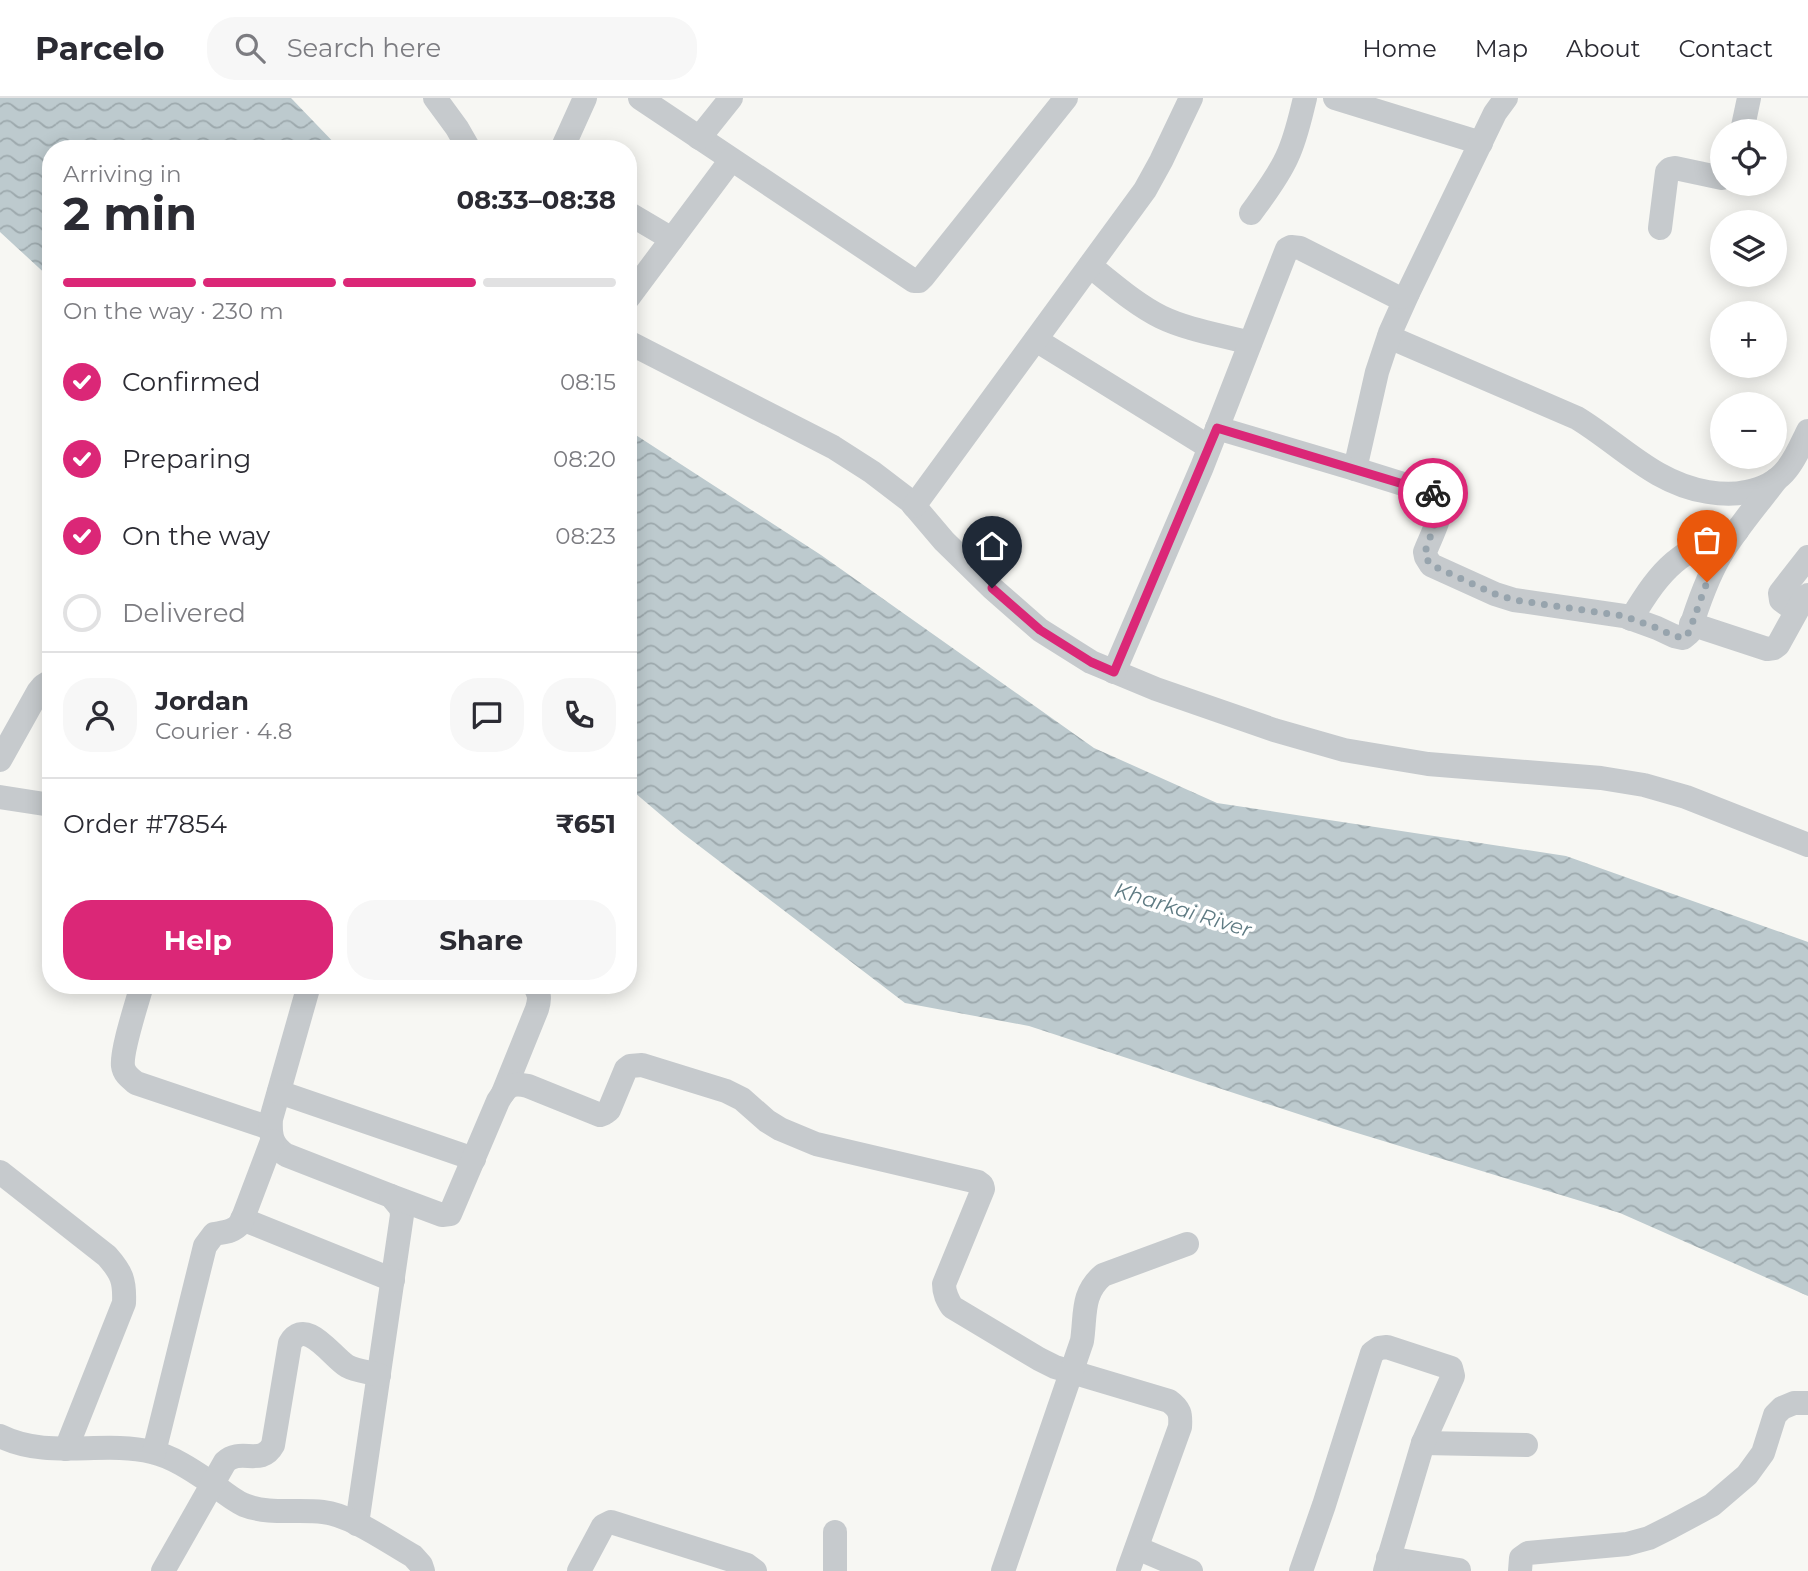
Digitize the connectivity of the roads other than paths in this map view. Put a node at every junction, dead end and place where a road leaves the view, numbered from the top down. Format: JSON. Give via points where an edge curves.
{"nodes":[{"id":1,"x":435,"y":98,"type":"edge"},
{"id":2,"x":585,"y":98,"type":"edge"},
{"id":3,"x":640,"y":98,"type":"edge"},
{"id":4,"x":731,"y":98,"type":"edge"},
{"id":5,"x":1066,"y":98,"type":"edge"},
{"id":6,"x":1191,"y":98,"type":"edge"},
{"id":7,"x":1305,"y":98,"type":"edge"},
{"id":8,"x":1335,"y":98,"type":"edge"},
{"id":9,"x":1506,"y":98,"type":"edge"},
{"id":10,"x":1749,"y":98,"type":"edge"},
{"id":11,"x":1745,"y":119,"type":"edge"},
{"id":12,"x":699,"y":138,"type":"junction"},
{"id":13,"x":464,"y":140,"type":"edge"},
{"id":14,"x":566,"y":140,"type":"edge"},
{"id":15,"x":1481,"y":143,"type":"junction"},
{"id":16,"x":731,"y":160,"type":"junction"},
{"id":17,"x":1710,"y":175,"type":"edge"},
{"id":18,"x":1251,"y":213,"type":"dead end"},
{"id":19,"x":637,"y":218,"type":"edge"},
{"id":20,"x":1660,"y":228,"type":"dead end"},
{"id":21,"x":672,"y":239,"type":"junction"},
{"id":22,"x":1090,"y":266,"type":"junction"},
{"id":23,"x":637,"y":286,"type":"edge"},
{"id":24,"x":1408,"y":293,"type":"junction"},
{"id":25,"x":1389,"y":337,"type":"junction"},
{"id":26,"x":1036,"y":340,"type":"junction"},
{"id":27,"x":1250,"y":343,"type":"junction"},
{"id":28,"x":637,"y":347,"type":"edge"},
{"id":29,"x":1808,"y":431,"type":"edge"},
{"id":30,"x":1213,"y":438,"type":"junction"},
{"id":31,"x":1356,"y":469,"type":"junction"},
{"id":32,"x":1776,"y":480,"type":"junction"},
{"id":33,"x":914,"y":506,"type":"junction"},
{"id":34,"x":1737,"y":531,"type":"junction"},
{"id":35,"x":1808,"y":557,"type":"edge"},
{"id":36,"x":1802,"y":603,"type":"edge"},
{"id":37,"x":1631,"y":619,"type":"junction"},
{"id":38,"x":1691,"y":624,"type":"junction"},
{"id":39,"x":1114,"y":672,"type":"junction"},
{"id":40,"x":42,"y":687,"type":"edge"},
{"id":41,"x":3,"y":746,"type":"edge"},
{"id":42,"x":0,"y":797,"type":"edge"},
{"id":43,"x":42,"y":804,"type":"edge"},
{"id":44,"x":1808,"y":845,"type":"edge"},
{"id":45,"x":140,"y":994,"type":"edge"},
{"id":46,"x":306,"y":994,"type":"edge"},
{"id":47,"x":539,"y":994,"type":"edge"},
{"id":48,"x":279,"y":1092,"type":"junction"},
{"id":49,"x":503,"y":1093,"type":"junction"},
{"id":50,"x":271,"y":1134,"type":"junction"},
{"id":51,"x":474,"y":1159,"type":"junction"},
{"id":52,"x":0,"y":1172,"type":"edge"},
{"id":53,"x":391,"y":1196,"type":"junction"},
{"id":54,"x":242,"y":1219,"type":"junction"},
{"id":55,"x":1187,"y":1244,"type":"dead end"},
{"id":56,"x":393,"y":1280,"type":"junction"},
{"id":57,"x":1071,"y":1373,"type":"junction"},
{"id":58,"x":379,"y":1375,"type":"junction"},
{"id":59,"x":1808,"y":1403,"type":"edge"},
{"id":60,"x":0,"y":1436,"type":"edge"},
{"id":61,"x":1423,"y":1443,"type":"junction"},
{"id":62,"x":1526,"y":1445,"type":"dead end"},
{"id":63,"x":66,"y":1449,"type":"junction"},
{"id":64,"x":154,"y":1452,"type":"junction"},
{"id":65,"x":212,"y":1484,"type":"junction"},
{"id":66,"x":357,"y":1524,"type":"junction"},
{"id":67,"x":835,"y":1532,"type":"dead end"},
{"id":68,"x":1132,"y":1560,"type":"edge"},
{"id":69,"x":1387,"y":1564,"type":"edge"},
{"id":70,"x":1460,"y":1570,"type":"edge"},
{"id":71,"x":163,"y":1571,"type":"edge"},
{"id":72,"x":423,"y":1571,"type":"edge"},
{"id":73,"x":579,"y":1571,"type":"edge"},
{"id":74,"x":755,"y":1571,"type":"edge"},
{"id":75,"x":835,"y":1571,"type":"edge"},
{"id":76,"x":1003,"y":1571,"type":"edge"},
{"id":77,"x":1191,"y":1571,"type":"edge"},
{"id":78,"x":1301,"y":1571,"type":"edge"},
{"id":79,"x":1520,"y":1571,"type":"edge"}],
"edges":[{"from":1,"to":13,"type":"street"},
{"from":2,"to":14,"type":"street"},
{"from":3,"to":12,"type":"street"},
{"from":4,"to":12,"type":"street"},
{"from":5,"to":16,"type":"street","via":[[919,281],[910,280]]},
{"from":6,"to":22,"type":"street","via":[[1145,190]]},
{"from":7,"to":18,"type":"street","via":[[1287,156]]},
{"from":8,"to":15,"type":"street"},
{"from":9,"to":15,"type":"street"},
{"from":10,"to":11,"type":"street"},
{"from":12,"to":16,"type":"street"},
{"from":15,"to":24,"type":"street"},
{"from":16,"to":21,"type":"street"},
{"from":17,"to":20,"type":"street","via":[[1675,168],[1667,172]]},
{"from":19,"to":21,"type":"street"},
{"from":21,"to":23,"type":"street"},
{"from":22,"to":26,"type":"street"},
{"from":22,"to":27,"type":"street","via":[[1162,317]]},
{"from":24,"to":25,"type":"street"},
{"from":24,"to":27,"type":"street","via":[[1395,296],[1291,247]]},
{"from":25,"to":31,"type":"street"},
{"from":25,"to":32,"type":"street","via":[[1577,418],[1670,481],[1699,491],[1740,494]]},
{"from":26,"to":30,"type":"street"},
{"from":26,"to":33,"type":"street"},
{"from":27,"to":30,"type":"street"},
{"from":28,"to":33,"type":"street","via":[[833,447]]},
{"from":29,"to":32,"type":"street"},
{"from":30,"to":31,"type":"street"},
{"from":30,"to":39,"type":"street"},
{"from":31,"to":37,"type":"street","via":[[1440,497],[1440,512],[1425,552],[1431,565],[1514,600]]},
{"from":32,"to":34,"type":"street"},
{"from":33,"to":39,"type":"street","via":[[944,541],[1040,630]]},
{"from":34,"to":37,"type":"street","via":[[1682,555],[1654,583]]},
{"from":34,"to":38,"type":"street","via":[[1707,582]]},
{"from":35,"to":36,"type":"street","via":[[1780,593],[1781,600]]},
{"from":36,"to":38,"type":"street","via":[[1774,648]]},
{"from":37,"to":38,"type":"street","via":[[1679,638],[1686,636]]},
{"from":39,"to":44,"type":"street","via":[[1274,730],[1344,750],[1428,764],[1644,785]]},
{"from":40,"to":41,"type":"street"},
{"from":42,"to":43,"type":"street"},
{"from":45,"to":50,"type":"street","via":[[124,1053],[126,1075],[136,1083]]},
{"from":46,"to":48,"type":"street"},
{"from":47,"to":49,"type":"street"},
{"from":48,"to":50,"type":"street"},
{"from":48,"to":51,"type":"street"},
{"from":49,"to":51,"type":"street"},
{"from":49,"to":57,"type":"street","via":[[510,1086],[528,1086],[600,1115],[608,1110],[626,1069],[642,1065],[726,1091],[780,1129],[807,1140],[978,1182],[983,1189],[944,1284],[947,1300],[1039,1359]]},
{"from":50,"to":53,"type":"street","via":[[278,1150],[286,1155]]},
{"from":50,"to":54,"type":"street"},
{"from":51,"to":53,"type":"street","via":[[450,1214]]},
{"from":52,"to":63,"type":"street","via":[[107,1256],[125,1286],[124,1303]]},
{"from":53,"to":56,"type":"street","via":[[402,1215]]},
{"from":54,"to":56,"type":"street"},
{"from":54,"to":64,"type":"street","via":[[230,1232],[214,1234],[205,1246]]},
{"from":55,"to":57,"type":"street","via":[[1103,1275],[1093,1283]]},
{"from":56,"to":58,"type":"street"},
{"from":57,"to":68,"type":"street","via":[[1169,1401],[1181,1415]]},
{"from":57,"to":76,"type":"street"},
{"from":58,"to":65,"type":"street","via":[[346,1365],[314,1338],[295,1336],[270,1452],[231,1456]]},
{"from":58,"to":66,"type":"street"},
{"from":59,"to":79,"type":"street","via":[[1782,1408],[1748,1475],[1712,1505],[1650,1538],[1627,1544],[1528,1553],[1521,1558]]},
{"from":60,"to":63,"type":"street","via":[[37,1448]]},
{"from":61,"to":62,"type":"street"},
{"from":61,"to":69,"type":"street"},
{"from":61,"to":78,"type":"street","via":[[1453,1376],[1451,1368],[1395,1348],[1379,1348],[1372,1353]]},
{"from":63,"to":64,"type":"street"},
{"from":64,"to":65,"type":"street"},
{"from":65,"to":66,"type":"street","via":[[242,1504],[324,1512]]},
{"from":65,"to":71,"type":"street"},
{"from":66,"to":72,"type":"street","via":[[413,1556]]},
{"from":67,"to":75,"type":"street"},
{"from":68,"to":77,"type":"street"},
{"from":69,"to":70,"type":"street"},
{"from":73,"to":74,"type":"street","via":[[603,1526],[611,1522]]}]}
